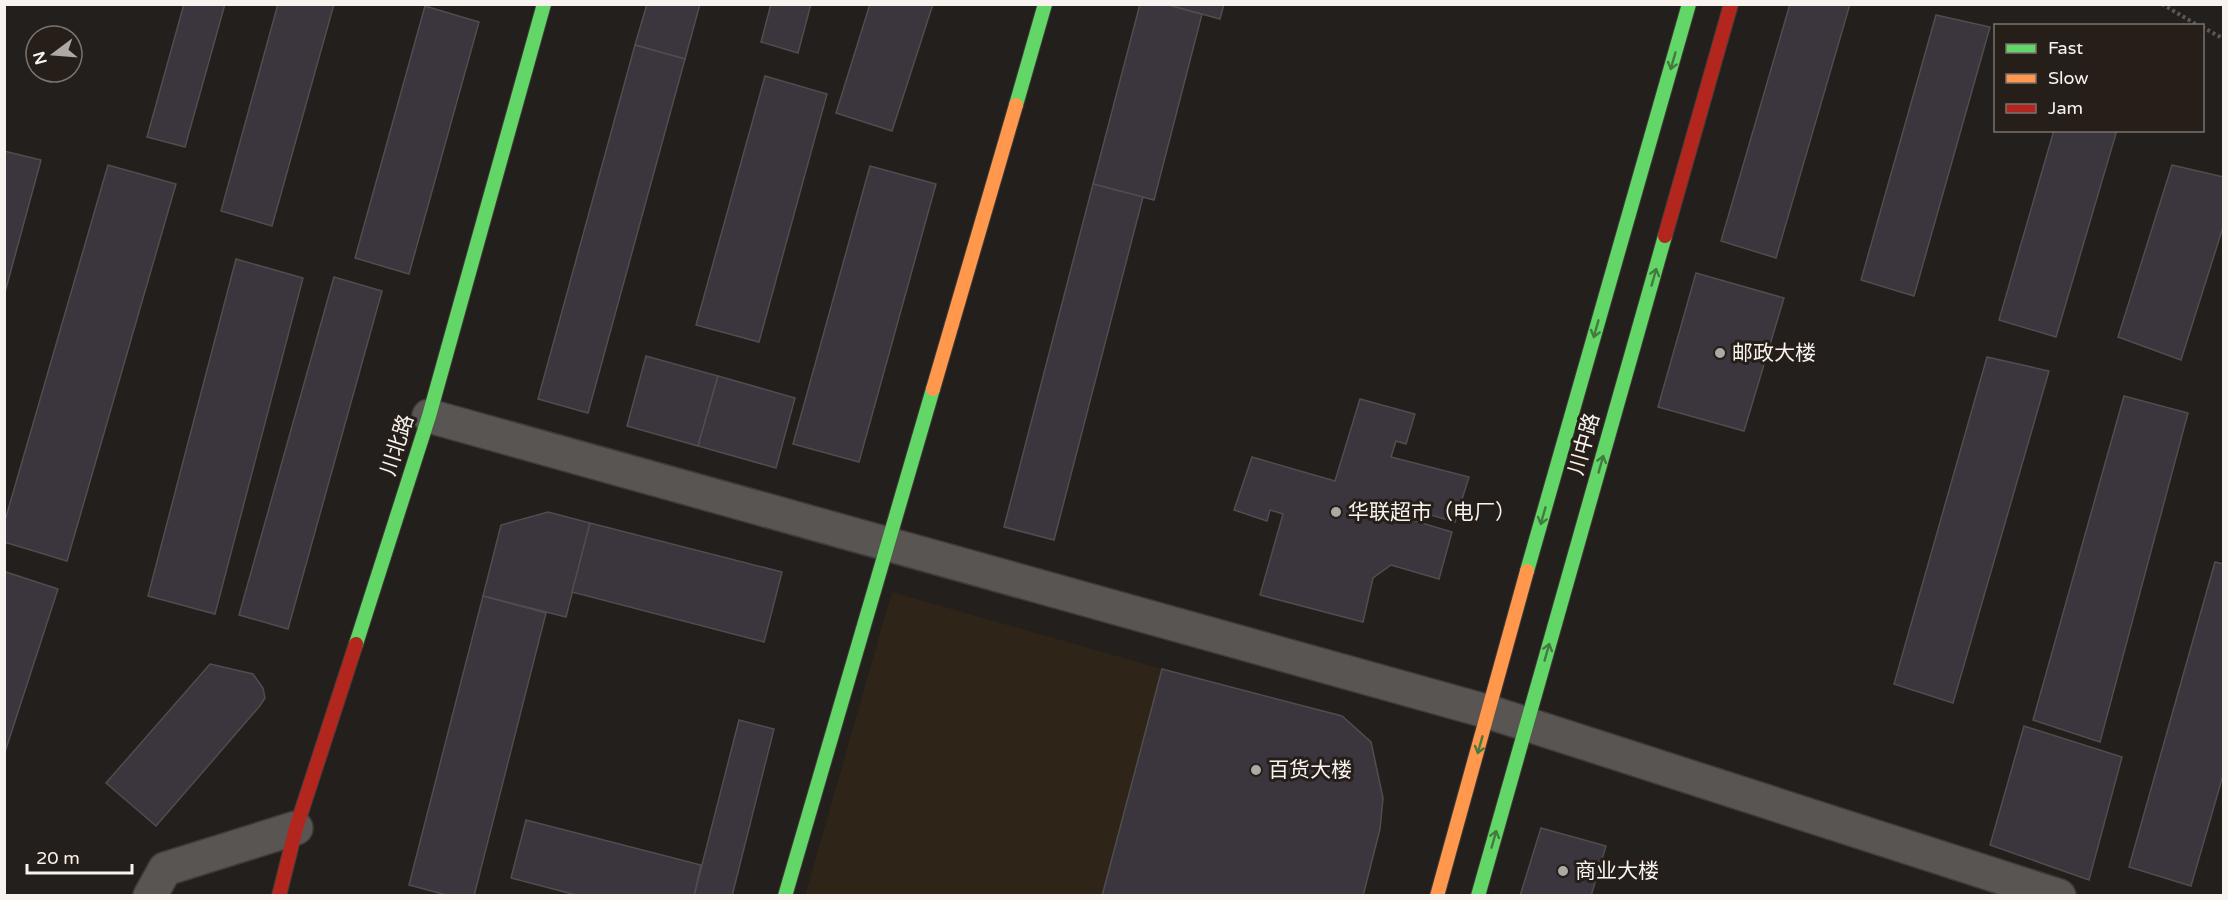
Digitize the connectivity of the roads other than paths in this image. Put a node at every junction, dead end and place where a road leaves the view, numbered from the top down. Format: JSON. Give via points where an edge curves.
{"nodes":[{"id":1,"x":544,"y":4,"type":"edge"},
{"id":2,"x":1045,"y":4,"type":"edge"},
{"id":3,"x":1689,"y":4,"type":"edge"},
{"id":4,"x":1731,"y":4,"type":"edge"},
{"id":5,"x":429,"y":416,"type":"junction"},
{"id":6,"x":887,"y":544,"type":"junction"},
{"id":7,"x":1489,"y":712,"type":"junction"},
{"id":8,"x":1527,"y":724,"type":"junction"},
{"id":9,"x":296,"y":828,"type":"junction"},
{"id":10,"x":150,"y":896,"type":"edge"},
{"id":11,"x":279,"y":896,"type":"edge"},
{"id":12,"x":785,"y":896,"type":"edge"},
{"id":13,"x":1437,"y":896,"type":"edge"},
{"id":14,"x":1478,"y":896,"type":"edge"},
{"id":15,"x":2059,"y":896,"type":"edge"}],
"edges":[{"from":1,"to":5,"type":"street","name":"川北路"},
{"from":2,"to":6,"type":"street"},
{"from":3,"to":7,"type":"street","name":"川中路","one_way":true},
{"from":8,"to":4,"type":"street","name":"川中路","one_way":true},
{"from":5,"to":6,"type":"street"},
{"from":5,"to":9,"type":"street","name":"川北路"},
{"from":6,"to":7,"type":"street"},
{"from":6,"to":12,"type":"street"},
{"from":7,"to":8,"type":"street"},
{"from":7,"to":13,"type":"street","name":"川中路","one_way":true},
{"from":14,"to":8,"type":"street","name":"川中路","one_way":true},
{"from":8,"to":15,"type":"street"},
{"from":9,"to":10,"type":"street","via":[[165,869]]},
{"from":9,"to":11,"type":"street","name":"川北路"}]}
